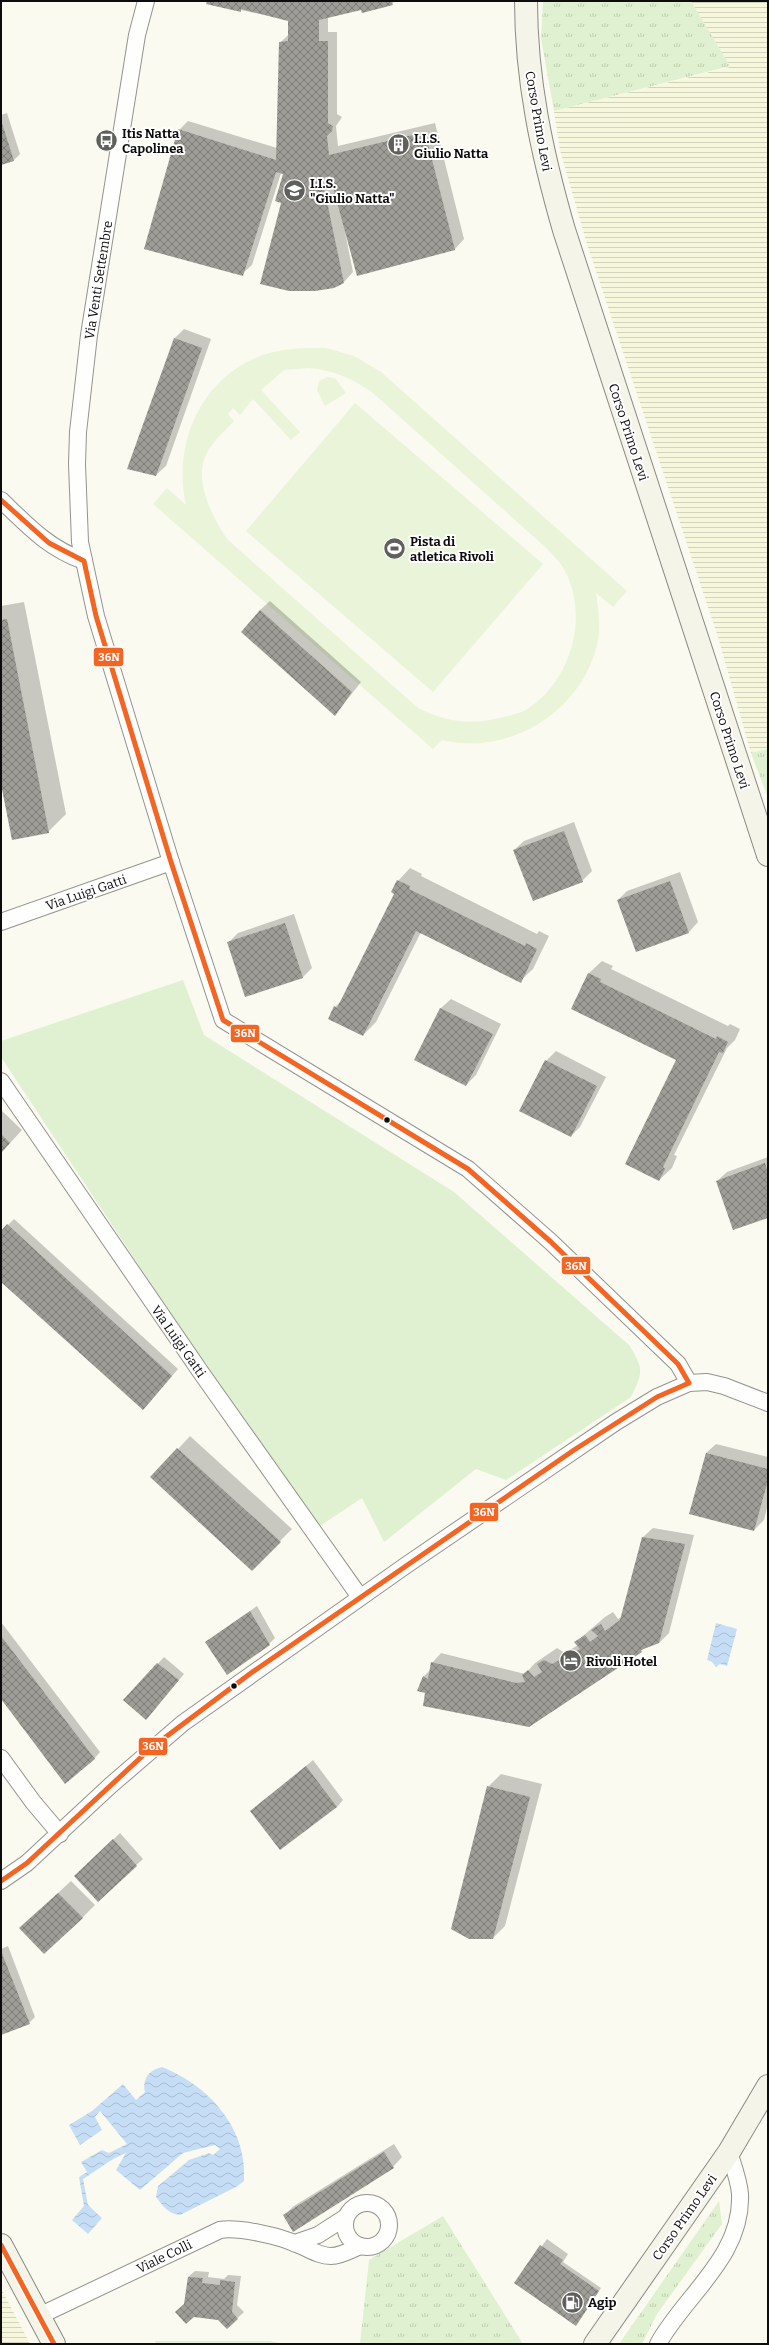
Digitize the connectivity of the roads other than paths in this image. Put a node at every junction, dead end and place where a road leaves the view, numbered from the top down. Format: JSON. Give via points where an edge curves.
{"nodes":[{"id":1,"x":146,"y":1,"type":"edge"},
{"id":2,"x":526,"y":1,"type":"edge"},
{"id":3,"x":1,"y":500,"type":"edge"},
{"id":4,"x":84,"y":561,"type":"junction"},
{"id":5,"x":768,"y":855,"type":"edge"},
{"id":6,"x":171,"y":862,"type":"junction"},
{"id":7,"x":1,"y":922,"type":"edge"},
{"id":8,"x":1,"y":1081,"type":"edge"},
{"id":9,"x":689,"y":1382,"type":"junction"},
{"id":10,"x":768,"y":1403,"type":"edge"},
{"id":11,"x":360,"y":1597,"type":"junction"},
{"id":12,"x":1,"y":1758,"type":"edge"},
{"id":13,"x":60,"y":1834,"type":"junction"},
{"id":14,"x":1,"y":1881,"type":"edge"},
{"id":15,"x":768,"y":2086,"type":"edge"},
{"id":16,"x":729,"y":2152,"type":"junction"},
{"id":17,"x":346,"y":2217,"type":"junction"},
{"id":18,"x":295,"y":2243,"type":"junction"},
{"id":19,"x":1,"y":2245,"type":"edge"},
{"id":20,"x":360,"y":2246,"type":"junction"},
{"id":21,"x":39,"y":2316,"type":"junction"},
{"id":22,"x":54,"y":2344,"type":"edge"},
{"id":23,"x":595,"y":2344,"type":"edge"},
{"id":24,"x":658,"y":2344,"type":"edge"}],
"edges":[{"from":1,"to":4,"type":"street","name":"Via Venti Settembre","via":[[137,35],[91,327],[79,424],[78,496],[80,542]]},
{"from":2,"to":5,"type":"main road","name":"Corso Primo Levi","via":[[529,69],[545,166]]},
{"from":3,"to":4,"type":"street","via":[[40,538],[62,553]]},
{"from":4,"to":6,"type":"street","name":"Via Venti Settembre","via":[[96,616]]},
{"from":6,"to":7,"type":"street","name":"Via Luigi Gatti"},
{"from":6,"to":9,"type":"street","name":"Via Venti Settembre","via":[[223,1020],[468,1169],[551,1242],[678,1364]]},
{"from":8,"to":11,"type":"street","name":"Via Luigi Gatti","via":[[202,1374]]},
{"from":9,"to":10,"type":"street","via":[[707,1382],[724,1386]]},
{"from":9,"to":11,"type":"street","via":[[657,1397],[610,1426]]},
{"from":11,"to":13,"type":"street","via":[[183,1723],[111,1785]]},
{"from":12,"to":13,"type":"street"},
{"from":13,"to":14,"type":"street","via":[[27,1864]]},
{"from":15,"to":16,"type":"main road","name":"Corso Primo Levi"},
{"from":16,"to":23,"type":"main road","name":"Corso Primo Levi"},
{"from":16,"to":24,"type":"street","via":[[740,2193],[738,2219],[730,2242]]},
{"from":17,"to":18,"type":"street","via":[[318,2235]]},
{"from":17,"to":20,"type":"street","via":[[344,2224],[349,2238]]},
{"from":17,"to":20,"type":"street","via":[[353,2207],[365,2202],[378,2206],[388,2216],[388,2230],[381,2242],[368,2247]]},
{"from":18,"to":20,"type":"street","name":"Viale Colli","via":[[318,2254],[331,2256]]},
{"from":18,"to":21,"type":"street","name":"Viale Colli","via":[[237,2229],[220,2230]]},
{"from":19,"to":21,"type":"main road"},
{"from":21,"to":22,"type":"main road"}]}
